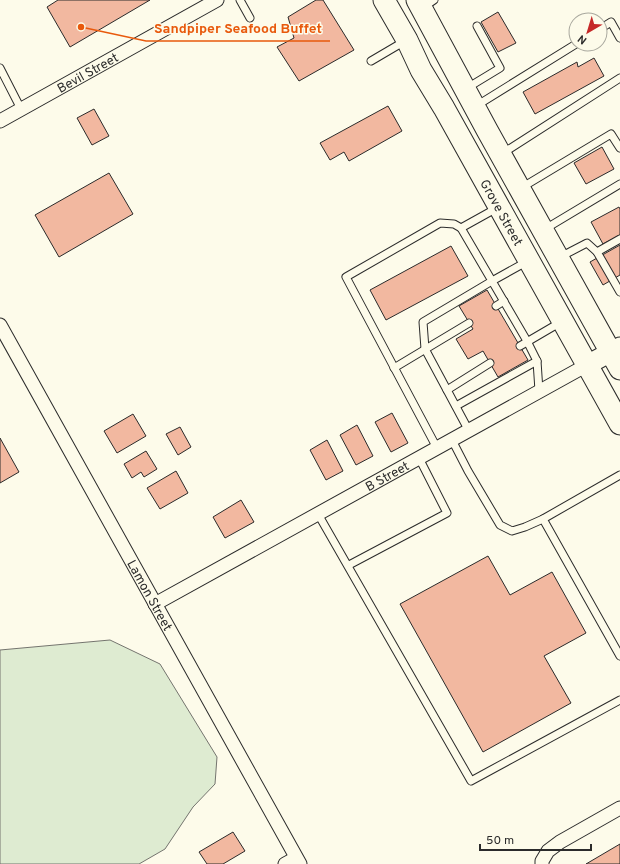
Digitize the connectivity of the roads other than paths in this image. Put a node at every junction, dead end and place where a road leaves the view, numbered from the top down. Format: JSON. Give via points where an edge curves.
{"nodes":[{"id":1,"x":217,"y":0,"type":"edge"},
{"id":2,"x":240,"y":0,"type":"edge"},
{"id":3,"x":384,"y":0,"type":"edge"},
{"id":4,"x":424,"y":3,"type":"edge"},
{"id":5,"x":250,"y":18,"type":"dead end"},
{"id":6,"x":608,"y":24,"type":"edge"},
{"id":7,"x":477,"y":26,"type":"dead end"},
{"id":8,"x":620,"y":38,"type":"edge"},
{"id":9,"x":406,"y":40,"type":"junction"},
{"id":10,"x":568,"y":48,"type":"edge"},
{"id":11,"x":371,"y":60,"type":"dead end"},
{"id":12,"x":0,"y":68,"type":"edge"},
{"id":13,"x":620,"y":78,"type":"edge"},
{"id":14,"x":470,"y":98,"type":"junction"},
{"id":15,"x":21,"y":109,"type":"junction"},
{"id":16,"x":0,"y":121,"type":"edge"},
{"id":17,"x":620,"y":148,"type":"edge"},
{"id":18,"x":501,"y":154,"type":"junction"},
{"id":19,"x":620,"y":184,"type":"edge"},
{"id":20,"x":520,"y":188,"type":"junction"},
{"id":21,"x":499,"y":206,"type":"junction"},
{"id":22,"x":461,"y":228,"type":"junction"},
{"id":23,"x":543,"y":230,"type":"junction"},
{"id":24,"x":620,"y":239,"type":"edge"},
{"id":25,"x":597,"y":252,"type":"junction"},
{"id":26,"x":558,"y":258,"type":"junction"},
{"id":27,"x":529,"y":261,"type":"junction"},
{"id":28,"x":492,"y":282,"type":"junction"},
{"id":29,"x":620,"y":292,"type":"edge"},
{"id":30,"x":504,"y":301,"type":"junction"},
{"id":31,"x":496,"y":306,"type":"dead end"},
{"id":32,"x":563,"y":321,"type":"junction"},
{"id":33,"x":469,"y":322,"type":"dead end"},
{"id":34,"x":0,"y":325,"type":"edge"},
{"id":35,"x":527,"y":341,"type":"junction"},
{"id":36,"x":520,"y":346,"type":"dead end"},
{"id":37,"x":424,"y":349,"type":"junction"},
{"id":38,"x":617,"y":356,"type":"edge"},
{"id":39,"x":537,"y":361,"type":"junction"},
{"id":40,"x":490,"y":363,"type":"dead end"},
{"id":41,"x":587,"y":365,"type":"junction"},
{"id":42,"x":394,"y":368,"type":"junction"},
{"id":43,"x":447,"y":390,"type":"junction"},
{"id":44,"x":539,"y":391,"type":"junction"},
{"id":45,"x":456,"y":406,"type":"junction"},
{"id":46,"x":620,"y":424,"type":"edge"},
{"id":47,"x":469,"y":430,"type":"junction"},
{"id":48,"x":452,"y":440,"type":"junction"},
{"id":49,"x":436,"y":448,"type":"junction"},
{"id":50,"x":418,"y":458,"type":"junction"},
{"id":51,"x":620,"y":475,"type":"edge"},
{"id":52,"x":318,"y":514,"type":"junction"},
{"id":53,"x":542,"y":518,"type":"junction"},
{"id":54,"x":349,"y":565,"type":"junction"},
{"id":55,"x":155,"y":604,"type":"junction"},
{"id":56,"x":620,"y":656,"type":"edge"},
{"id":57,"x":620,"y":700,"type":"edge"},
{"id":58,"x":620,"y":808,"type":"edge"},
{"id":59,"x":294,"y":862,"type":"edge"},
{"id":60,"x":542,"y":864,"type":"edge"}],
"edges":[{"from":1,"to":15,"type":"street","name":"Bevil Street"},
{"from":2,"to":5,"type":"lane"},
{"from":3,"to":9,"type":"main road","name":"Grove Street"},
{"from":4,"to":14,"type":"main road","name":"Grove Street"},
{"from":6,"to":8,"type":"lane","via":[[611,22]]},
{"from":7,"to":14,"type":"lane","via":[[500,68]]},
{"from":9,"to":11,"type":"lane"},
{"from":9,"to":21,"type":"main road","name":"Grove Street"},
{"from":10,"to":14,"type":"lane"},
{"from":12,"to":15,"type":"lane"},
{"from":13,"to":18,"type":"lane"},
{"from":14,"to":18,"type":"main road","name":"Grove Street"},
{"from":15,"to":16,"type":"street","name":"Bevil Street"},
{"from":17,"to":20,"type":"lane","via":[[612,134]]},
{"from":18,"to":20,"type":"main road","name":"Grove Street"},
{"from":19,"to":23,"type":"lane"},
{"from":20,"to":23,"type":"main road","name":"Grove Street"},
{"from":21,"to":22,"type":"lane"},
{"from":21,"to":27,"type":"main road","name":"Grove Street"},
{"from":22,"to":28,"type":"lane"},
{"from":22,"to":42,"type":"lane","via":[[454,224],[440,223],[346,277]]},
{"from":23,"to":26,"type":"main road","name":"Grove Street"},
{"from":24,"to":25,"type":"lane"},
{"from":25,"to":26,"type":"lane","via":[[587,243]]},
{"from":25,"to":29,"type":"lane"},
{"from":26,"to":38,"type":"main road","name":"Grove Street"},
{"from":27,"to":28,"type":"lane"},
{"from":27,"to":32,"type":"main road","name":"Grove Street"},
{"from":28,"to":30,"type":"lane"},
{"from":28,"to":37,"type":"lane","via":[[423,322]]},
{"from":30,"to":31,"type":"lane"},
{"from":30,"to":35,"type":"lane"},
{"from":32,"to":35,"type":"lane"},
{"from":32,"to":41,"type":"main road","name":"Grove Street"},
{"from":33,"to":37,"type":"lane"},
{"from":34,"to":55,"type":"street","name":"Lamon Street"},
{"from":35,"to":36,"type":"lane"},
{"from":35,"to":39,"type":"lane"},
{"from":37,"to":42,"type":"lane"},
{"from":37,"to":43,"type":"lane"},
{"from":38,"to":41,"type":"main road","name":"B Street"},
{"from":39,"to":44,"type":"lane"},
{"from":39,"to":45,"type":"lane"},
{"from":40,"to":43,"type":"lane"},
{"from":41,"to":44,"type":"street","name":"B Street"},
{"from":41,"to":46,"type":"main road","name":"Grove Street"},
{"from":42,"to":49,"type":"lane"},
{"from":43,"to":45,"type":"lane"},
{"from":44,"to":47,"type":"street","name":"B Street"},
{"from":45,"to":47,"type":"lane"},
{"from":47,"to":48,"type":"street","name":"B Street"},
{"from":48,"to":49,"type":"street","name":"B Street"},
{"from":48,"to":53,"type":"lane","via":[[500,525],[512,531]]},
{"from":49,"to":50,"type":"street","name":"B Street"},
{"from":50,"to":52,"type":"street","name":"B Street"},
{"from":50,"to":54,"type":"lane","via":[[447,513]]},
{"from":51,"to":53,"type":"lane"},
{"from":52,"to":54,"type":"lane"},
{"from":52,"to":55,"type":"street","name":"B Street"},
{"from":53,"to":56,"type":"lane"},
{"from":54,"to":57,"type":"lane","via":[[472,781]]},
{"from":55,"to":59,"type":"street","name":"Lamon Street"},
{"from":58,"to":60,"type":"street","via":[[560,842],[548,851]]}]}
